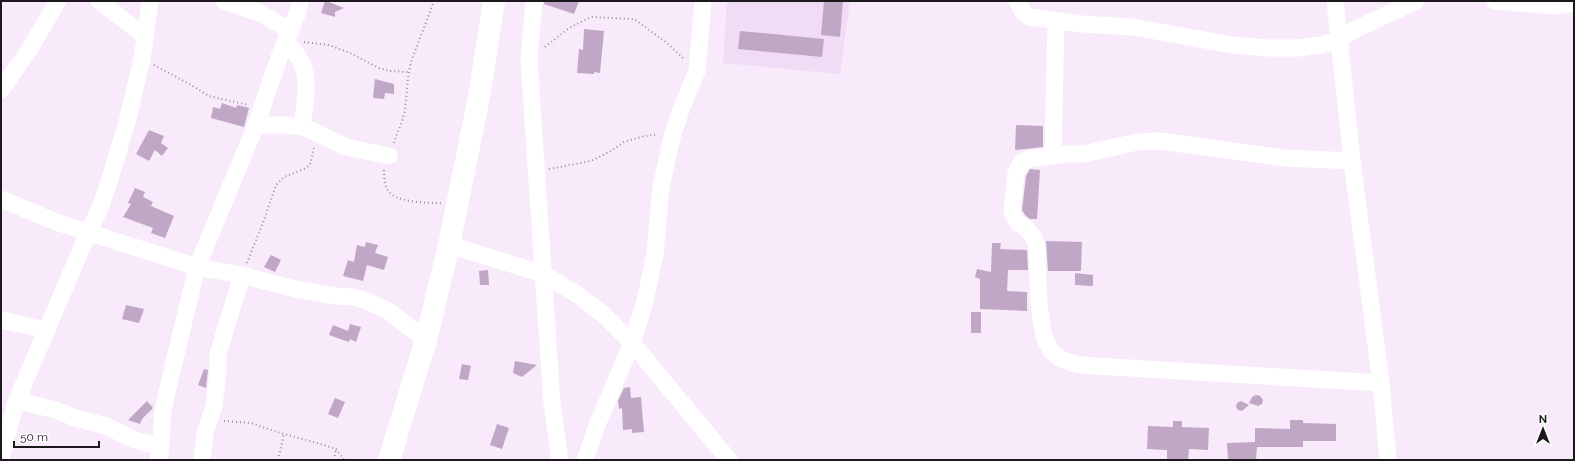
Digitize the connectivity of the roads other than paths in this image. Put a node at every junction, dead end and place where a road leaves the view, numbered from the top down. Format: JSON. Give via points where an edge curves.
{"nodes":[{"id":1,"x":58,"y":1,"type":"edge"},
{"id":2,"x":99,"y":1,"type":"edge"},
{"id":3,"x":150,"y":1,"type":"edge"},
{"id":4,"x":224,"y":1,"type":"edge"},
{"id":5,"x":300,"y":1,"type":"edge"},
{"id":6,"x":534,"y":1,"type":"edge"},
{"id":7,"x":703,"y":1,"type":"edge"},
{"id":8,"x":1017,"y":1,"type":"edge"},
{"id":9,"x":1335,"y":1,"type":"edge"},
{"id":10,"x":1416,"y":1,"type":"edge"},
{"id":11,"x":1495,"y":1,"type":"edge"},
{"id":12,"x":491,"y":2,"type":"edge"},
{"id":13,"x":1574,"y":3,"type":"edge"},
{"id":14,"x":1056,"y":22,"type":"junction"},
{"id":15,"x":144,"y":36,"type":"junction"},
{"id":16,"x":288,"y":36,"type":"junction"},
{"id":17,"x":1338,"y":40,"type":"junction"},
{"id":18,"x":1,"y":90,"type":"edge"},
{"id":19,"x":256,"y":125,"type":"junction"},
{"id":20,"x":309,"y":130,"type":"junction"},
{"id":21,"x":389,"y":156,"type":"road end"},
{"id":22,"x":1053,"y":156,"type":"junction"},
{"id":23,"x":1352,"y":161,"type":"junction"},
{"id":24,"x":1,"y":199,"type":"edge"},
{"id":25,"x":88,"y":232,"type":"junction"},
{"id":26,"x":449,"y":245,"type":"junction"},
{"id":27,"x":197,"y":266,"type":"junction"},
{"id":28,"x":544,"y":274,"type":"junction"},
{"id":29,"x":242,"y":275,"type":"junction"},
{"id":30,"x":1,"y":320,"type":"edge"},
{"id":31,"x":47,"y":330,"type":"junction"},
{"id":32,"x":426,"y":340,"type":"junction"},
{"id":33,"x":632,"y":343,"type":"junction"},
{"id":34,"x":1380,"y":383,"type":"junction"},
{"id":35,"x":19,"y":397,"type":"junction"},
{"id":36,"x":159,"y":453,"type":"edge"},
{"id":37,"x":1,"y":457,"type":"edge"},
{"id":38,"x":202,"y":460,"type":"edge"},
{"id":39,"x":389,"y":460,"type":"edge"},
{"id":40,"x":560,"y":460,"type":"edge"},
{"id":41,"x":585,"y":460,"type":"edge"},
{"id":42,"x":729,"y":460,"type":"edge"},
{"id":43,"x":1388,"y":460,"type":"edge"}],
"edges":[{"from":1,"to":18,"type":"street","via":[[29,50]]},
{"from":2,"to":15,"type":"street"},
{"from":3,"to":15,"type":"street"},
{"from":4,"to":16,"type":"street","via":[[260,13]]},
{"from":5,"to":16,"type":"street"},
{"from":6,"to":28,"type":"street","via":[[530,59]]},
{"from":7,"to":33,"type":"street","via":[[697,71],[672,137],[661,187],[655,254],[644,305]]},
{"from":8,"to":14,"type":"street","via":[[1029,17]]},
{"from":9,"to":17,"type":"street"},
{"from":10,"to":17,"type":"street"},
{"from":11,"to":13,"type":"street","via":[[1554,6]]},
{"from":12,"to":26,"type":"highway","via":[[479,97]]},
{"from":14,"to":17,"type":"street","via":[[1134,27],[1251,48],[1299,48]]},
{"from":14,"to":22,"type":"street"},
{"from":15,"to":25,"type":"street","via":[[142,59],[116,162],[100,208]]},
{"from":16,"to":19,"type":"street"},
{"from":16,"to":20,"type":"street","via":[[304,70]]},
{"from":17,"to":23,"type":"street"},
{"from":19,"to":20,"type":"street","via":[[287,125]]},
{"from":19,"to":27,"type":"street"},
{"from":20,"to":21,"type":"street","via":[[346,147]]},
{"from":22,"to":23,"type":"street","via":[[1084,154],[1138,142],[1160,141],[1285,158]]},
{"from":22,"to":34,"type":"street","via":[[1028,159],[1021,163],[1016,173],[1012,212],[1017,222],[1034,238],[1037,246],[1040,317],[1045,337],[1053,352],[1072,364]]},
{"from":23,"to":34,"type":"street"},
{"from":24,"to":25,"type":"street"},
{"from":25,"to":27,"type":"street"},
{"from":25,"to":31,"type":"street"},
{"from":26,"to":28,"type":"street"},
{"from":26,"to":32,"type":"highway"},
{"from":27,"to":29,"type":"street"},
{"from":27,"to":36,"type":"street","via":[[163,410]]},
{"from":28,"to":33,"type":"street","via":[[604,315]]},
{"from":28,"to":40,"type":"street","via":[[552,404]]},
{"from":29,"to":32,"type":"street","via":[[295,289],[364,300],[387,310]]},
{"from":29,"to":38,"type":"street","via":[[218,354],[216,388],[211,418],[205,433]]},
{"from":30,"to":31,"type":"street"},
{"from":31,"to":35,"type":"street"},
{"from":32,"to":39,"type":"highway"},
{"from":33,"to":41,"type":"street","via":[[596,425]]},
{"from":33,"to":42,"type":"street"},
{"from":34,"to":43,"type":"street"},
{"from":35,"to":36,"type":"street","via":[[30,404],[115,430]]},
{"from":35,"to":37,"type":"street"}]}
